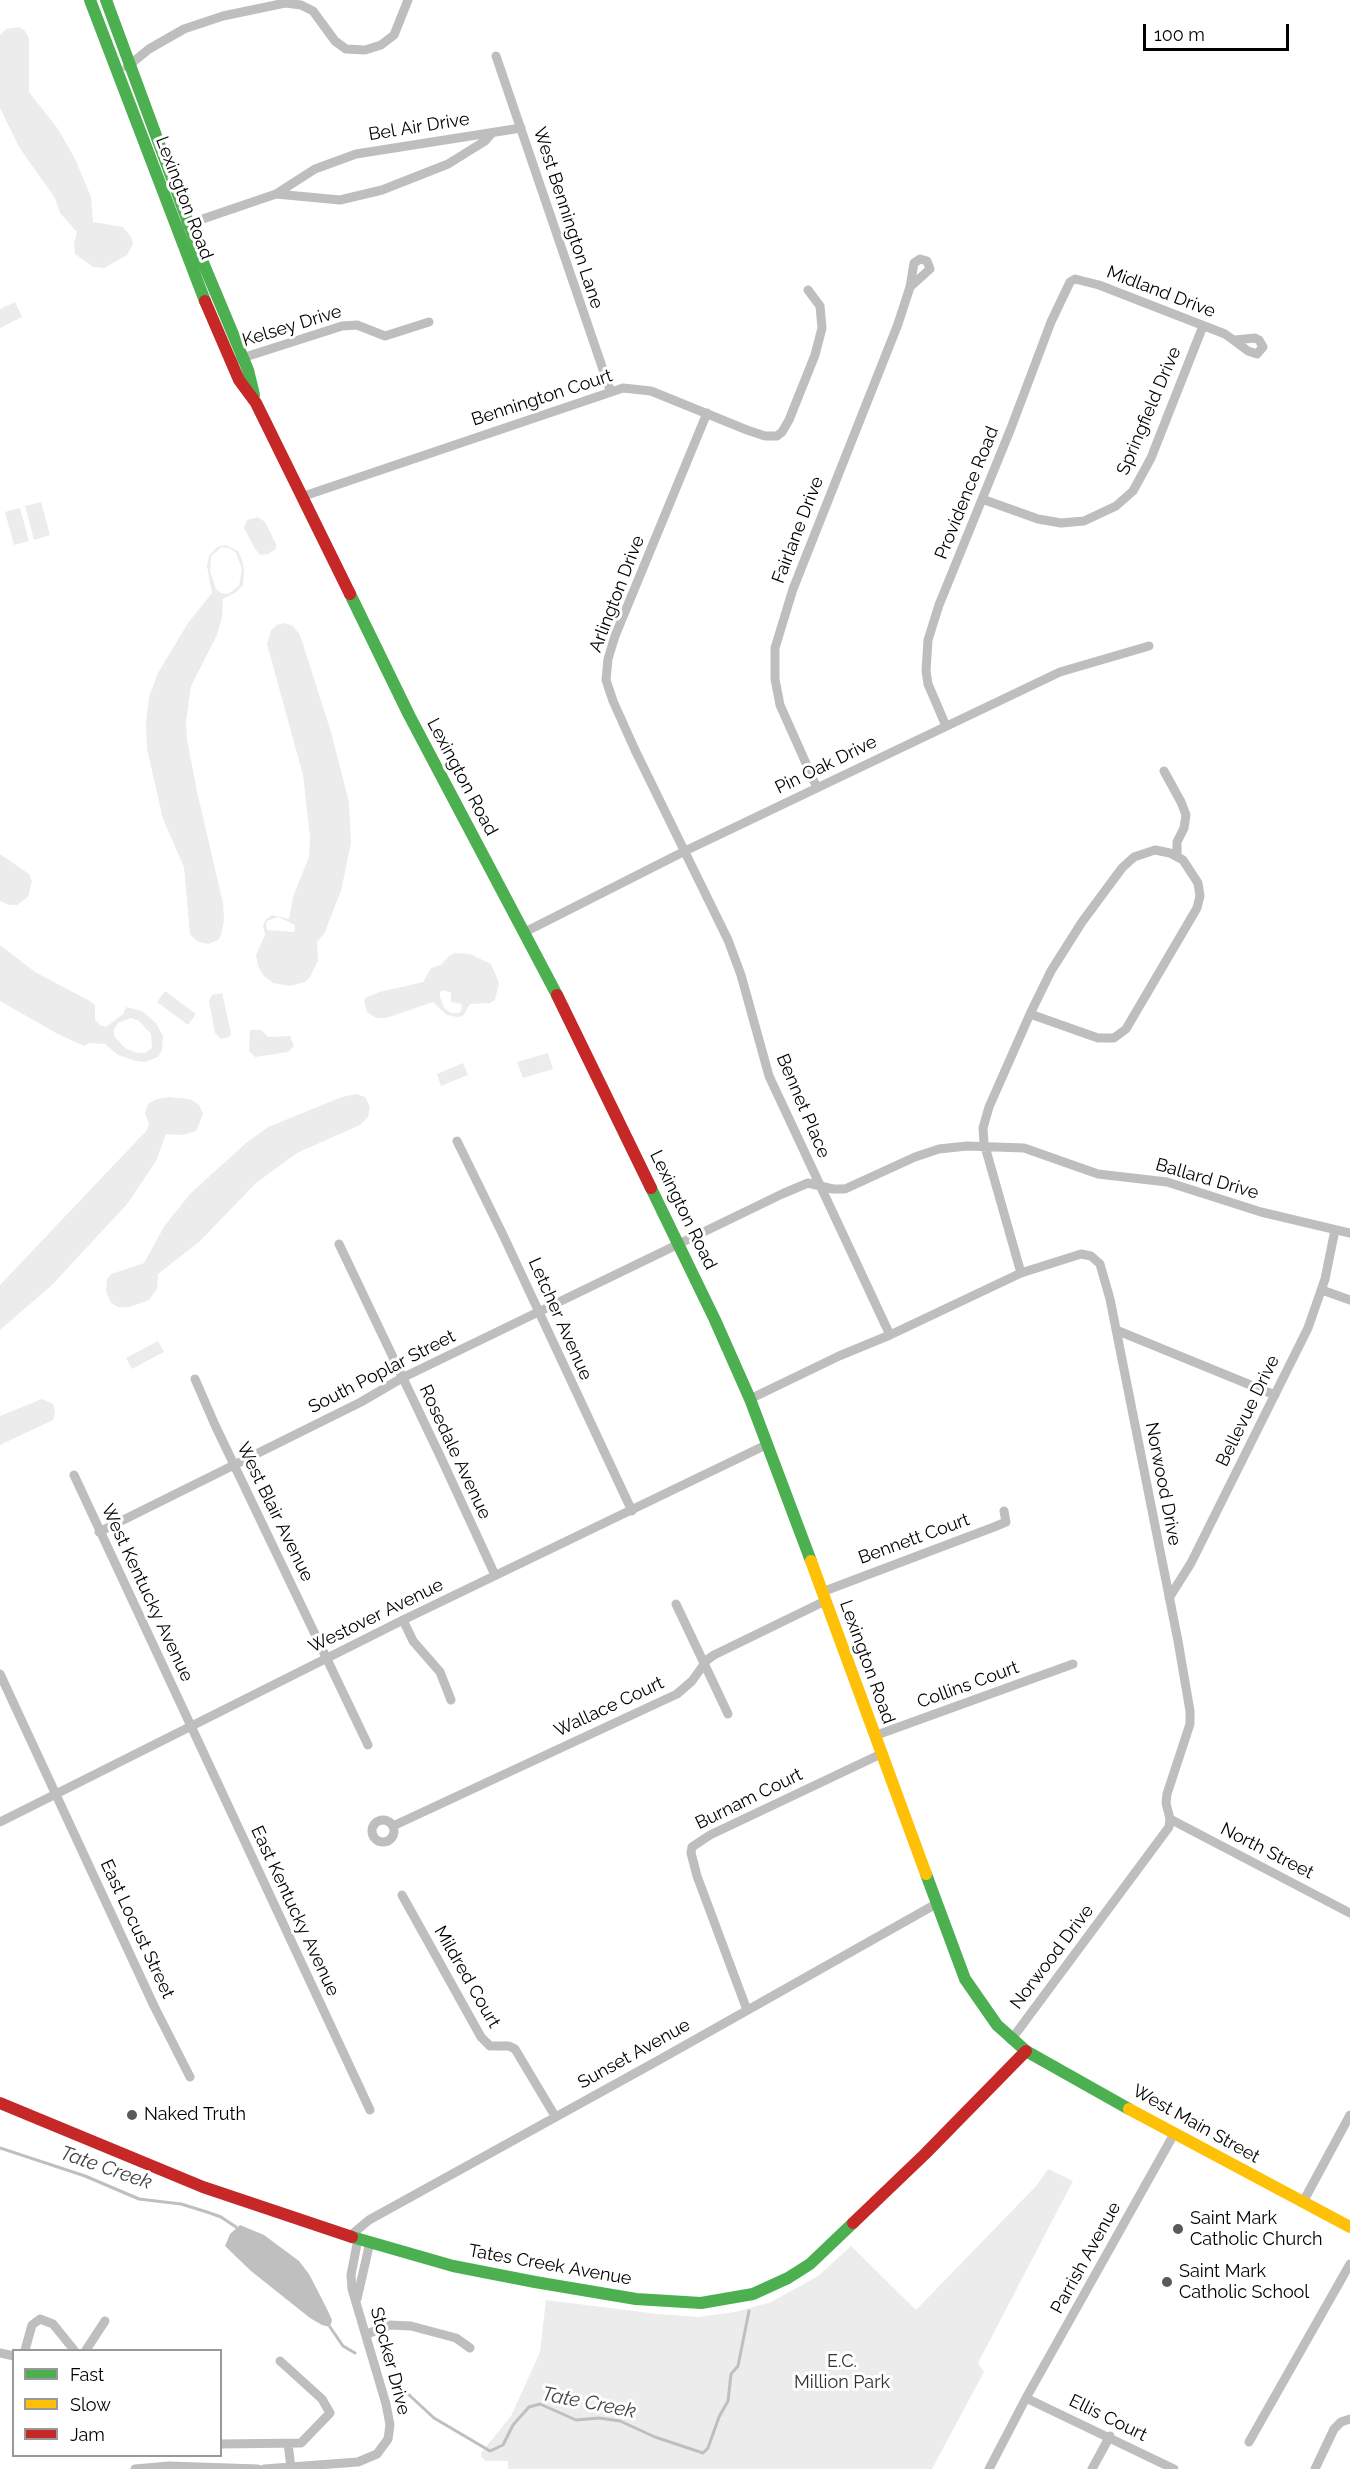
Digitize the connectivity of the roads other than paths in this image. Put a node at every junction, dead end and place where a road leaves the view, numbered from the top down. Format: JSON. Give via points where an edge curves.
{"nodes":[{"id":1,"x":90,"y":0,"type":"edge"},
{"id":2,"x":106,"y":0,"type":"edge"},
{"id":3,"x":408,"y":0,"type":"edge"},
{"id":4,"x":496,"y":56,"type":"dead end"},
{"id":5,"x":130,"y":64,"type":"junction"},
{"id":6,"x":118,"y":74,"type":"junction"},
{"id":7,"x":521,"y":128,"type":"junction"},
{"id":8,"x":491,"y":135,"type":"junction"},
{"id":9,"x":276,"y":194,"type":"junction"},
{"id":10,"x":189,"y":224,"type":"junction"},
{"id":11,"x":176,"y":228,"type":"junction"},
{"id":12,"x":1075,"y":279,"type":"joint"},
{"id":13,"x":910,"y":287,"type":"dead end"},
{"id":14,"x":808,"y":290,"type":"dead end"},
{"id":15,"x":429,"y":322,"type":"dead end"},
{"id":16,"x":1203,"y":326,"type":"junction"},
{"id":17,"x":1235,"y":340,"type":"dead end"},
{"id":18,"x":237,"y":360,"type":"junction"},
{"id":19,"x":609,"y":390,"type":"junction"},
{"id":20,"x":707,"y":413,"type":"junction"},
{"id":21,"x":301,"y":497,"type":"junction"},
{"id":22,"x":982,"y":499,"type":"junction"},
{"id":23,"x":1149,"y":646,"type":"dead end"},
{"id":24,"x":946,"y":726,"type":"junction"},
{"id":25,"x":1164,"y":771,"type":"dead end"},
{"id":26,"x":817,"y":788,"type":"junction"},
{"id":27,"x":685,"y":851,"type":"junction"},
{"id":28,"x":1177,"y":856,"type":"junction"},
{"id":29,"x":525,"y":932,"type":"junction"},
{"id":30,"x":1030,"y":1014,"type":"junction"},
{"id":31,"x":457,"y":1141,"type":"dead end"},
{"id":32,"x":986,"y":1148,"type":"junction"},
{"id":33,"x":820,"y":1185,"type":"junction"},
{"id":34,"x":1335,"y":1230,"type":"junction"},
{"id":35,"x":1350,"y":1233,"type":"edge"},
{"id":36,"x":339,"y":1244,"type":"dead end"},
{"id":37,"x":679,"y":1244,"type":"junction"},
{"id":38,"x":1021,"y":1274,"type":"junction"},
{"id":39,"x":1322,"y":1290,"type":"junction"},
{"id":40,"x":1350,"y":1300,"type":"edge"},
{"id":41,"x":539,"y":1314,"type":"junction"},
{"id":42,"x":1116,"y":1330,"type":"junction"},
{"id":43,"x":890,"y":1335,"type":"junction"},
{"id":44,"x":402,"y":1378,"type":"junction"},
{"id":45,"x":195,"y":1379,"type":"dead end"},
{"id":46,"x":1275,"y":1395,"type":"junction"},
{"id":47,"x":750,"y":1399,"type":"junction"},
{"id":48,"x":768,"y":1444,"type":"junction"},
{"id":49,"x":233,"y":1464,"type":"junction"},
{"id":50,"x":74,"y":1475,"type":"dead end"},
{"id":51,"x":632,"y":1511,"type":"junction"},
{"id":52,"x":1004,"y":1511,"type":"dead end"},
{"id":53,"x":99,"y":1532,"type":"junction"},
{"id":54,"x":495,"y":1575,"type":"junction"},
{"id":55,"x":824,"y":1596,"type":"junction"},
{"id":56,"x":1169,"y":1598,"type":"junction"},
{"id":57,"x":676,"y":1604,"type":"dead end"},
{"id":58,"x":403,"y":1620,"type":"junction"},
{"id":59,"x":326,"y":1658,"type":"junction"},
{"id":60,"x":705,"y":1663,"type":"junction"},
{"id":61,"x":1073,"y":1664,"type":"dead end"},
{"id":62,"x":0,"y":1674,"type":"edge"},
{"id":63,"x":451,"y":1700,"type":"dead end"},
{"id":64,"x":728,"y":1714,"type":"dead end"},
{"id":65,"x":191,"y":1725,"type":"junction"},
{"id":66,"x":874,"y":1736,"type":"junction"},
{"id":67,"x":368,"y":1745,"type":"dead end"},
{"id":68,"x":881,"y":1754,"type":"junction"},
{"id":69,"x":56,"y":1794,"type":"junction"},
{"id":70,"x":1170,"y":1819,"type":"junction"},
{"id":71,"x":0,"y":1822,"type":"edge"},
{"id":72,"x":393,"y":1826,"type":"dead end"},
{"id":73,"x":402,"y":1895,"type":"dead end"},
{"id":74,"x":936,"y":1904,"type":"junction"},
{"id":75,"x":1350,"y":1913,"type":"edge"},
{"id":76,"x":747,"y":2010,"type":"junction"},
{"id":77,"x":1011,"y":2040,"type":"junction"},
{"id":78,"x":1026,"y":2051,"type":"junction"},
{"id":79,"x":190,"y":2077,"type":"dead end"},
{"id":80,"x":0,"y":2103,"type":"edge"},
{"id":81,"x":370,"y":2110,"type":"dead end"},
{"id":82,"x":1350,"y":2115,"type":"edge"},
{"id":83,"x":555,"y":2116,"type":"junction"},
{"id":84,"x":1174,"y":2133,"type":"junction"},
{"id":85,"x":1303,"y":2202,"type":"junction"},
{"id":86,"x":1350,"y":2227,"type":"edge"},
{"id":87,"x":359,"y":2239,"type":"junction"},
{"id":88,"x":1350,"y":2264,"type":"edge"},
{"id":89,"x":105,"y":2321,"type":"dead end"},
{"id":90,"x":367,"y":2334,"type":"junction"},
{"id":91,"x":470,"y":2348,"type":"dead end"},
{"id":92,"x":25,"y":2349,"type":"edge"},
{"id":93,"x":73,"y":2349,"type":"edge"},
{"id":94,"x":88,"y":2349,"type":"edge"},
{"id":95,"x":280,"y":2361,"type":"dead end"},
{"id":96,"x":1026,"y":2398,"type":"junction"},
{"id":97,"x":1350,"y":2419,"type":"edge"},
{"id":98,"x":1110,"y":2436,"type":"junction"},
{"id":99,"x":1249,"y":2442,"type":"dead end"},
{"id":100,"x":288,"y":2443,"type":"junction"},
{"id":101,"x":222,"y":2444,"type":"edge"},
{"id":102,"x":368,"y":2459,"type":"junction"},
{"id":103,"x":291,"y":2468,"type":"edge"},
{"id":104,"x":135,"y":2469,"type":"edge"},
{"id":105,"x":232,"y":2469,"type":"edge"},
{"id":106,"x":258,"y":2469,"type":"edge"},
{"id":107,"x":264,"y":2469,"type":"edge"},
{"id":108,"x":371,"y":2469,"type":"edge"},
{"id":109,"x":989,"y":2469,"type":"edge"},
{"id":110,"x":1092,"y":2469,"type":"edge"},
{"id":111,"x":1174,"y":2469,"type":"edge"},
{"id":112,"x":1315,"y":2469,"type":"edge"}],
"edges":[{"from":1,"to":6,"type":"main road","name":"Lexington Road"},
{"from":2,"to":5,"type":"main road","name":"Lexington Road"},
{"from":3,"to":5,"type":"street","via":[[394,35],[365,50],[346,49],[313,11],[285,3],[184,29]]},
{"from":4,"to":7,"type":"street","name":"West Bennington Lane"},
{"from":5,"to":6,"type":"street"},
{"from":5,"to":10,"type":"main road","name":"Lexington Road"},
{"from":6,"to":11,"type":"main road","name":"Lexington Road"},
{"from":7,"to":8,"type":"street"},
{"from":7,"to":19,"type":"street","name":"West Bennington Lane"},
{"from":8,"to":9,"type":"street","name":"Bel Air Drive","via":[[449,138],[341,158],[309,172]]},
{"from":8,"to":9,"type":"street","name":"Bel Air Drive","via":[[440,168],[368,195],[327,200]]},
{"from":9,"to":10,"type":"street","name":"Bel Air Drive"},
{"from":10,"to":11,"type":"street","name":"Bel Air Drive"},
{"from":10,"to":18,"type":"main road","name":"Lexington Road"},
{"from":11,"to":18,"type":"main road","name":"Lexington Road"},
{"from":12,"to":16,"type":"street","name":"Midland Drive"},
{"from":12,"to":22,"type":"street","name":"Providence Road","via":[[1062,296]]},
{"from":13,"to":26,"type":"street","name":"Fairlane Drive","via":[[793,589],[775,648],[780,705]]},
{"from":14,"to":20,"type":"street","name":"Bennington Court","via":[[820,306],[822,328],[807,377],[782,432],[765,436]]},
{"from":15,"to":18,"type":"street","name":"Kelsey Drive","via":[[384,336],[357,325],[342,326]]},
{"from":16,"to":17,"type":"street","name":"Midland Drive"},
{"from":16,"to":22,"type":"street","name":"Springfield Drive","via":[[1140,481],[1116,506],[1084,520],[1061,523]]},
{"from":18,"to":21,"type":"main road","name":"Lexington Road","via":[[239,380],[256,403]]},
{"from":19,"to":20,"type":"street","name":"Bennington Court","via":[[642,389]]},
{"from":19,"to":21,"type":"street","name":"Bennington Court"},
{"from":20,"to":27,"type":"street","name":"Arlington Drive","via":[[615,636],[606,670],[613,701]]},
{"from":21,"to":29,"type":"main road","name":"Lexington Road","via":[[424,745]]},
{"from":22,"to":24,"type":"street","name":"Providence Road","via":[[928,640],[928,684]]},
{"from":23,"to":24,"type":"street","name":"Pin Oak Drive","via":[[1060,672]]},
{"from":24,"to":26,"type":"street","name":"Pin Oak Drive"},
{"from":25,"to":28,"type":"street","via":[[1186,815],[1177,842]]},
{"from":26,"to":27,"type":"street","name":"Pin Oak Drive"},
{"from":27,"to":29,"type":"street","name":"Pin Oak Drive"},
{"from":27,"to":33,"type":"street","name":"Bennet Place","via":[[733,951],[769,1076]]},
{"from":28,"to":30,"type":"street","via":[[1155,850],[1127,862],[1063,951]]},
{"from":28,"to":30,"type":"street","via":[[1196,876],[1199,902],[1126,1029],[1114,1038],[1098,1038]]},
{"from":29,"to":37,"type":"main road","name":"Lexington Road"},
{"from":30,"to":32,"type":"street","via":[[989,1107],[983,1128]]},
{"from":31,"to":41,"type":"street","name":"Letcher Avenue"},
{"from":32,"to":33,"type":"street","name":"Ballard Drive","via":[[939,1149],[845,1189]]},
{"from":32,"to":34,"type":"street","name":"Ballard Drive","via":[[1024,1148],[1098,1174],[1167,1182],[1261,1212]]},
{"from":32,"to":38,"type":"street"},
{"from":33,"to":37,"type":"street","name":"South Poplar Street","via":[[802,1184]]},
{"from":33,"to":43,"type":"street","name":"Bennet Place"},
{"from":34,"to":35,"type":"street","name":"Ballard Drive"},
{"from":34,"to":39,"type":"street","name":"Bellevue Drive"},
{"from":36,"to":44,"type":"street","name":"Rosedale Avenue"},
{"from":37,"to":41,"type":"street","name":"South Poplar Street"},
{"from":37,"to":47,"type":"main road","name":"Lexington Road"},
{"from":38,"to":42,"type":"street","name":"Norwood Drive","via":[[1078,1254],[1091,1256],[1100,1264]]},
{"from":38,"to":43,"type":"street","name":"Norwood Drive"},
{"from":39,"to":40,"type":"street"},
{"from":39,"to":46,"type":"street","name":"Bellevue Drive"},
{"from":41,"to":44,"type":"street","name":"South Poplar Street"},
{"from":41,"to":51,"type":"street","name":"Letcher Avenue"},
{"from":42,"to":46,"type":"street"},
{"from":42,"to":56,"type":"street","name":"Norwood Drive"},
{"from":43,"to":47,"type":"street","name":"Norwood Drive"},
{"from":44,"to":49,"type":"street","name":"South Poplar Street"},
{"from":44,"to":54,"type":"street","name":"Rosedale Avenue"},
{"from":45,"to":49,"type":"street","name":"West Blair Avenue"},
{"from":46,"to":56,"type":"street","name":"Bellevue Drive","via":[[1191,1563]]},
{"from":47,"to":48,"type":"main road","name":"Lexington Road"},
{"from":48,"to":51,"type":"street","name":"Westover Avenue"},
{"from":48,"to":55,"type":"main road","name":"Lexington Road"},
{"from":49,"to":53,"type":"street","name":"South Poplar Street"},
{"from":49,"to":59,"type":"street","name":"West Blair Avenue"},
{"from":50,"to":53,"type":"street","name":"West Kentucky Avenue"},
{"from":51,"to":54,"type":"street","name":"Westover Avenue"},
{"from":52,"to":55,"type":"street","name":"Bennett Court","via":[[1006,1522]]},
{"from":53,"to":65,"type":"street","name":"West Kentucky Avenue"},
{"from":54,"to":58,"type":"street","name":"Westover Avenue"},
{"from":55,"to":60,"type":"street","name":"Wallace Court"},
{"from":55,"to":66,"type":"main road","name":"Lexington Road"},
{"from":56,"to":70,"type":"street","name":"Norwood Drive","via":[[1190,1711],[1167,1794]]},
{"from":57,"to":60,"type":"street"},
{"from":58,"to":59,"type":"street","name":"Westover Avenue"},
{"from":58,"to":63,"type":"street","via":[[413,1641],[440,1672]]},
{"from":59,"to":65,"type":"street","name":"Westover Avenue"},
{"from":59,"to":67,"type":"street","name":"West Blair Avenue"},
{"from":60,"to":64,"type":"street"},
{"from":60,"to":72,"type":"street","name":"Wallace Court","via":[[677,1694]]},
{"from":61,"to":66,"type":"street","name":"Collins Court"},
{"from":62,"to":69,"type":"street","name":"East Locust Street"},
{"from":65,"to":69,"type":"street","name":"Westover Avenue"},
{"from":65,"to":81,"type":"street","name":"East Kentucky Avenue"},
{"from":66,"to":68,"type":"main road","name":"Lexington Road"},
{"from":68,"to":74,"type":"main road","name":"Lexington Road"},
{"from":68,"to":76,"type":"street","name":"Burnam Court","via":[[692,1847],[697,1876]]},
{"from":69,"to":71,"type":"street","name":"Westover Avenue"},
{"from":69,"to":79,"type":"street","name":"East Locust Street"},
{"from":70,"to":75,"type":"street","name":"North Street"},
{"from":70,"to":77,"type":"street","name":"Norwood Drive","via":[[1154,1849]]},
{"from":73,"to":83,"type":"street","name":"Mildred Court","via":[[481,2037],[490,2046],[515,2049]]},
{"from":74,"to":76,"type":"street","name":"Sunset Avenue"},
{"from":74,"to":77,"type":"main road","name":"Lexington Road","via":[[964,1979],[982,2008]]},
{"from":76,"to":83,"type":"street","name":"Sunset Avenue"},
{"from":77,"to":78,"type":"main road","name":"Lexington Road"},
{"from":78,"to":84,"type":"main road","name":"West Main Street"},
{"from":78,"to":87,"type":"main road","name":"Tates Creek Avenue","via":[[810,2264],[753,2294],[701,2303],[636,2299],[478,2272]]},
{"from":80,"to":87,"type":"main road","name":"Tates Creek Avenue","via":[[203,2187]]},
{"from":82,"to":85,"type":"street"},
{"from":83,"to":87,"type":"street","name":"Sunset Avenue","via":[[369,2220]]},
{"from":84,"to":85,"type":"main road","name":"West Main Street"},
{"from":84,"to":96,"type":"street","name":"Parrish Avenue"},
{"from":85,"to":86,"type":"main road","name":"West Main Street"},
{"from":87,"to":90,"type":"street","name":"Stocker Drive","via":[[352,2289]]},
{"from":88,"to":99,"type":"street"},
{"from":89,"to":94,"type":"street"},
{"from":90,"to":91,"type":"street","via":[[390,2325],[411,2326],[456,2338]]},
{"from":90,"to":102,"type":"street","name":"Stocker Drive","via":[[390,2425],[382,2450]]},
{"from":92,"to":93,"type":"street","via":[[32,2325],[40,2319],[53,2324]]},
{"from":95,"to":100,"type":"street","via":[[321,2399],[330,2413],[301,2443]]},
{"from":96,"to":98,"type":"street","name":"Ellis Court"},
{"from":96,"to":109,"type":"street","name":"Parrish Avenue"},
{"from":97,"to":112,"type":"street","via":[[1334,2429]]},
{"from":98,"to":110,"type":"street"},
{"from":98,"to":111,"type":"street","name":"Ellis Court"},
{"from":100,"to":101,"type":"street"},
{"from":100,"to":103,"type":"street"},
{"from":102,"to":103,"type":"street"},
{"from":102,"to":108,"type":"street"},
{"from":103,"to":107,"type":"street"},
{"from":104,"to":105,"type":"street"},
{"from":105,"to":106,"type":"street"}]}
